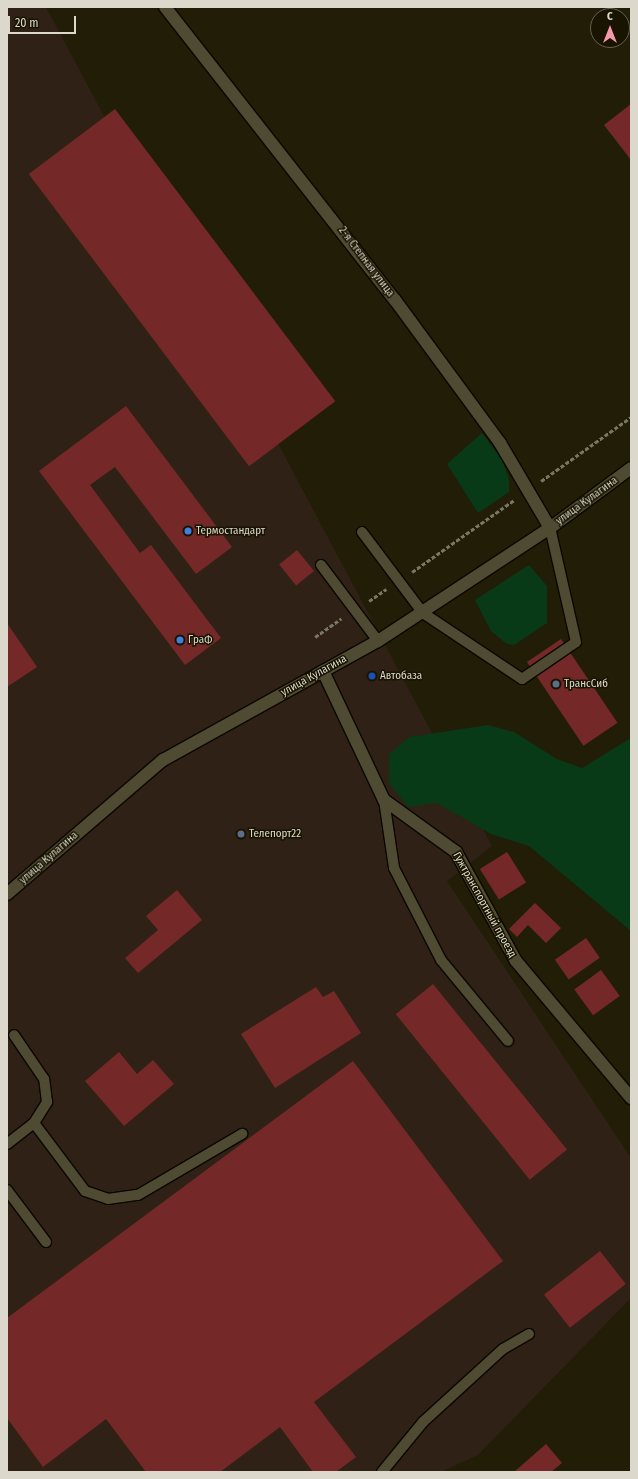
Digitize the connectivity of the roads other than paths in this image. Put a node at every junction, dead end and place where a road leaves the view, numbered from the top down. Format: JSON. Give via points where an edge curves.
{"nodes":[{"id":1,"x":165,"y":7,"type":"edge"},
{"id":2,"x":631,"y":468,"type":"edge"},
{"id":3,"x":550,"y":528,"type":"junction"},
{"id":4,"x":362,"y":532,"type":"dead end"},
{"id":5,"x":321,"y":566,"type":"dead end"},
{"id":6,"x":423,"y":613,"type":"junction"},
{"id":7,"x":378,"y":641,"type":"junction"},
{"id":8,"x":323,"y":671,"type":"junction"},
{"id":9,"x":384,"y":800,"type":"junction"},
{"id":10,"x":7,"y":894,"type":"edge"},
{"id":11,"x":14,"y":1035,"type":"dead end"},
{"id":12,"x":508,"y":1041,"type":"dead end"},
{"id":13,"x":631,"y":1098,"type":"edge"},
{"id":14,"x":34,"y":1123,"type":"junction"},
{"id":15,"x":242,"y":1134,"type":"dead end"},
{"id":16,"x":7,"y":1144,"type":"edge"},
{"id":17,"x":7,"y":1190,"type":"edge"},
{"id":18,"x":46,"y":1242,"type":"dead end"},
{"id":19,"x":529,"y":1334,"type":"dead end"},
{"id":20,"x":382,"y":1472,"type":"edge"}],
"edges":[{"from":1,"to":3,"type":"street","name":"2-я Степная улица","via":[[395,300],[500,443]]},
{"from":2,"to":3,"type":"street","name":"улица Кулагина"},
{"from":3,"to":6,"type":"street","name":"улица Кулагина"},
{"from":3,"to":6,"type":"lane","via":[[576,642],[522,679]]},
{"from":4,"to":6,"type":"lane"},
{"from":5,"to":7,"type":"lane"},
{"from":6,"to":7,"type":"street","name":"улица Кулагина"},
{"from":7,"to":8,"type":"street","name":"улица Кулагина"},
{"from":8,"to":9,"type":"street","name":"Гужтранспортный проезд"},
{"from":8,"to":10,"type":"street","name":"улица Кулагина","via":[[163,760]]},
{"from":9,"to":12,"type":"lane","via":[[394,868],[441,960]]},
{"from":9,"to":13,"type":"street","name":"Гужтранспортный проезд","via":[[456,852],[516,961]]},
{"from":11,"to":14,"type":"lane","via":[[44,1079],[46,1102]]},
{"from":14,"to":15,"type":"lane","via":[[85,1191],[108,1199],[138,1195]]},
{"from":14,"to":16,"type":"lane"},
{"from":17,"to":18,"type":"lane"},
{"from":19,"to":20,"type":"lane","via":[[503,1349],[423,1422]]}]}
